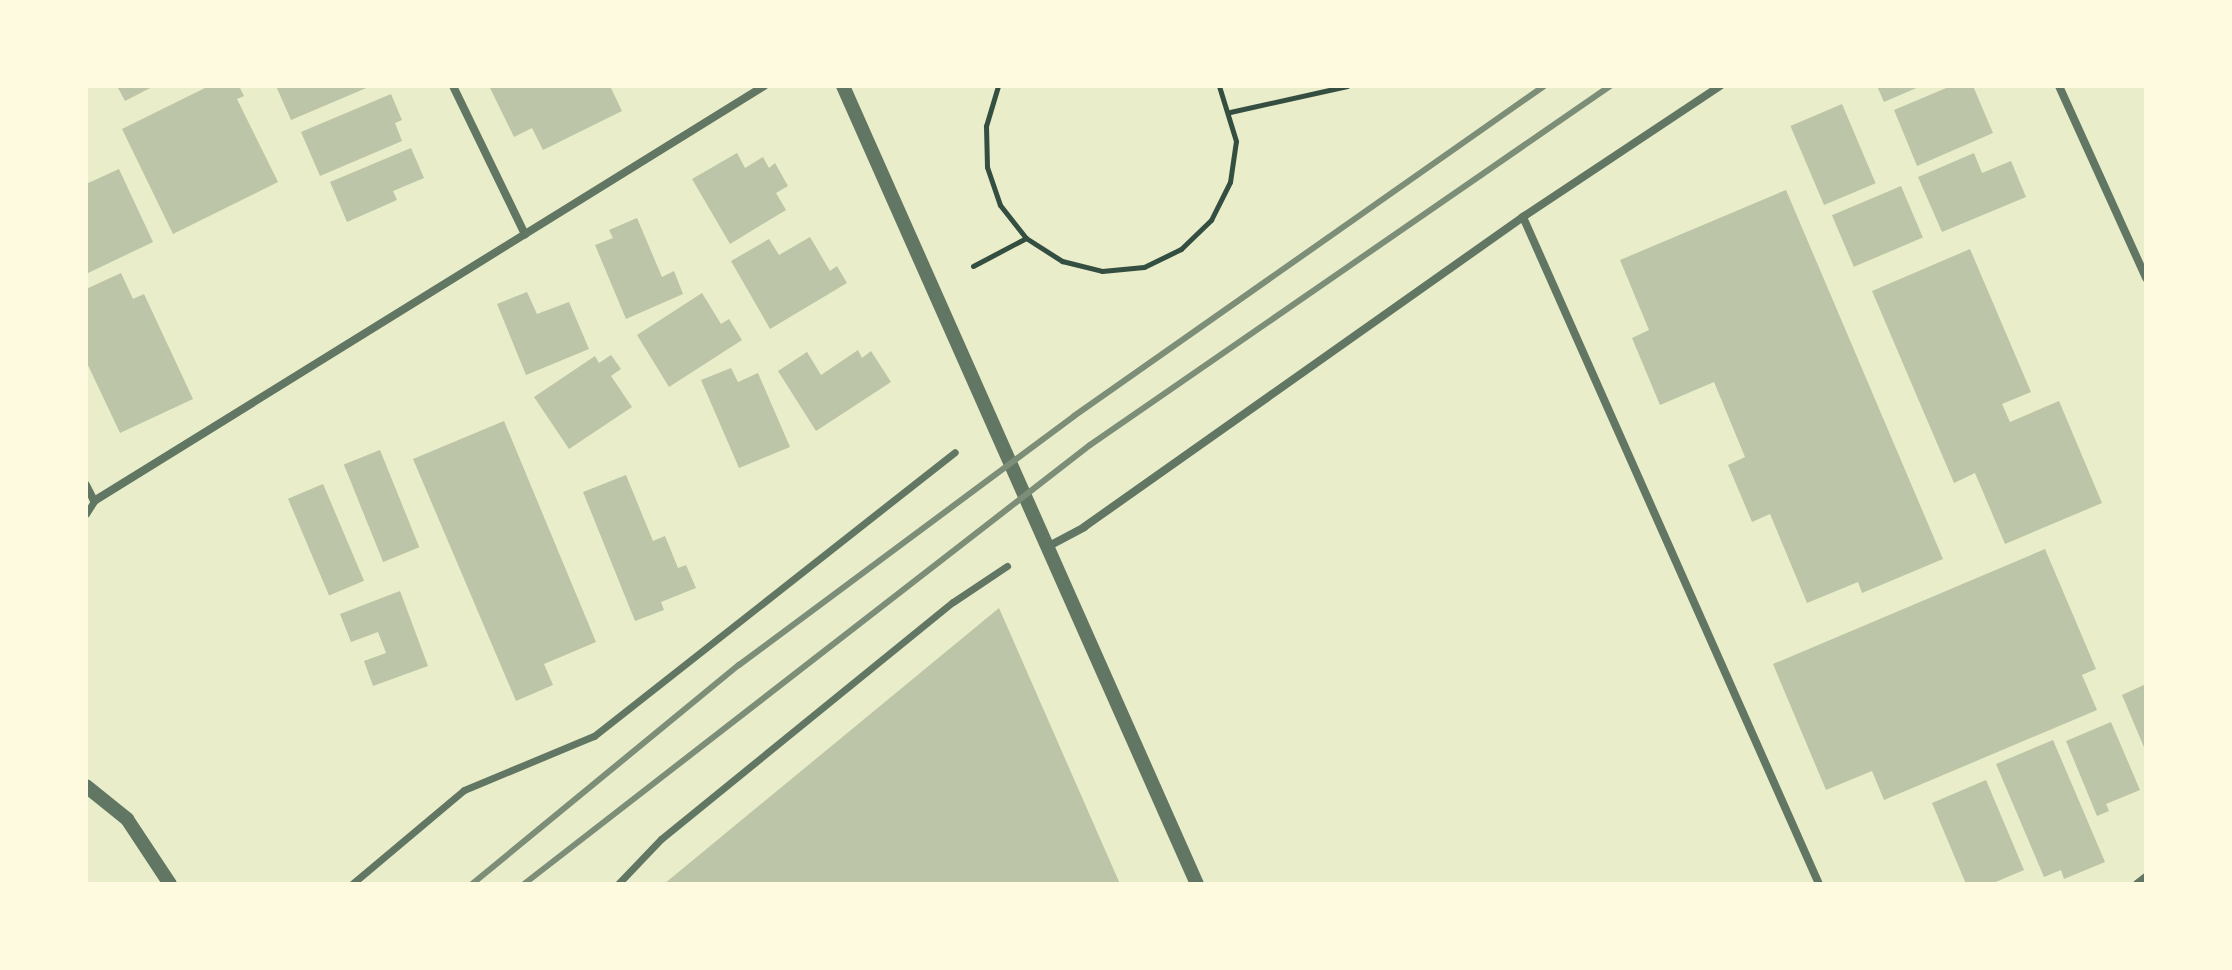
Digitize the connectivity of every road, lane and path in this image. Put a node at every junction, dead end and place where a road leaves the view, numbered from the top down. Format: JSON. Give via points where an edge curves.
{"nodes":[{"id":1,"x":453,"y":86,"type":"edge"},
{"id":2,"x":764,"y":86,"type":"edge"},
{"id":3,"x":843,"y":86,"type":"edge"},
{"id":4,"x":998,"y":86,"type":"edge"},
{"id":5,"x":1219,"y":86,"type":"edge"},
{"id":6,"x":1347,"y":86,"type":"edge"},
{"id":7,"x":1720,"y":86,"type":"edge"},
{"id":8,"x":2059,"y":86,"type":"edge"},
{"id":9,"x":1230,"y":112,"type":"junction"},
{"id":10,"x":1523,"y":217,"type":"junction"},
{"id":11,"x":525,"y":234,"type":"junction"},
{"id":12,"x":1026,"y":238,"type":"junction"},
{"id":13,"x":973,"y":266,"type":"dead end"},
{"id":14,"x":2146,"y":278,"type":"edge"},
{"id":15,"x":955,"y":452,"type":"dead end"},
{"id":16,"x":86,"y":485,"type":"edge"},
{"id":17,"x":94,"y":501,"type":"junction"},
{"id":18,"x":86,"y":514,"type":"edge"},
{"id":19,"x":1049,"y":546,"type":"junction"},
{"id":20,"x":1007,"y":566,"type":"dead end"},
{"id":21,"x":86,"y":786,"type":"edge"},
{"id":22,"x":2146,"y":877,"type":"edge"},
{"id":23,"x":170,"y":884,"type":"edge"},
{"id":24,"x":352,"y":884,"type":"edge"},
{"id":25,"x":618,"y":884,"type":"edge"},
{"id":26,"x":1197,"y":884,"type":"edge"},
{"id":27,"x":1819,"y":884,"type":"edge"},
{"id":28,"x":2137,"y":884,"type":"edge"}],
"edges":[{"from":1,"to":11,"type":"street"},
{"from":2,"to":11,"type":"street"},
{"from":3,"to":19,"type":"street"},
{"from":4,"to":12,"type":"path","via":[[986,126],[987,167],[1000,205]]},
{"from":5,"to":9,"type":"path"},
{"from":6,"to":9,"type":"path"},
{"from":7,"to":10,"type":"street"},
{"from":8,"to":14,"type":"street"},
{"from":9,"to":12,"type":"path","via":[[1236,141],[1230,182],[1211,220],[1181,249],[1144,267],[1102,271],[1062,261]]},
{"from":10,"to":19,"type":"street","via":[[1084,527]]},
{"from":10,"to":27,"type":"street"},
{"from":11,"to":17,"type":"street"},
{"from":12,"to":13,"type":"path"},
{"from":15,"to":24,"type":"street","via":[[594,736],[464,790]]},
{"from":16,"to":17,"type":"street"},
{"from":17,"to":18,"type":"street"},
{"from":19,"to":26,"type":"street"},
{"from":20,"to":25,"type":"street","via":[[953,602],[661,839]]},
{"from":21,"to":23,"type":"street","via":[[127,819]]},
{"from":22,"to":28,"type":"street"}]}
